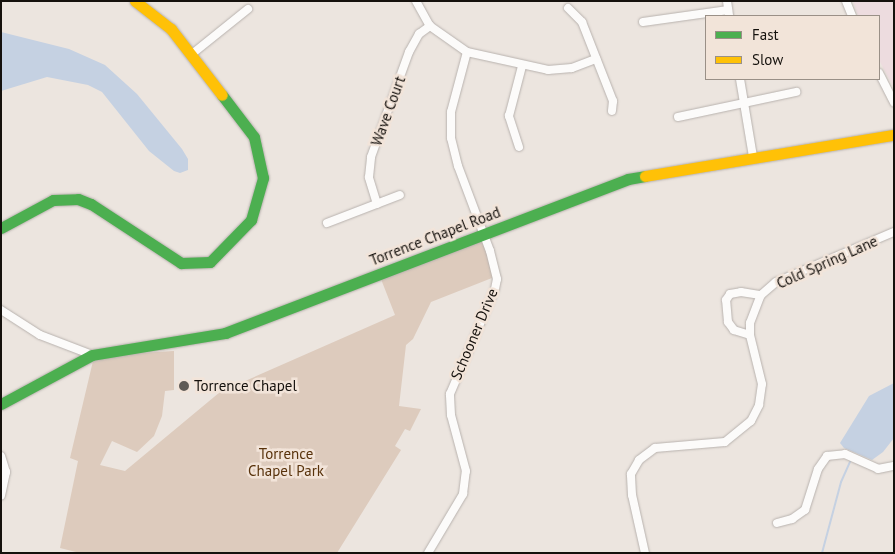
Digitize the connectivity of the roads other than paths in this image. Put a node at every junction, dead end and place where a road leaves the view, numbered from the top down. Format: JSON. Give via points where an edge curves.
{"nodes":[{"id":1,"x":135,"y":1,"type":"edge"},
{"id":2,"x":416,"y":1,"type":"edge"},
{"id":3,"x":846,"y":1,"type":"edge"},
{"id":4,"x":568,"y":8,"type":"dead end"},
{"id":5,"x":248,"y":9,"type":"dead end"},
{"id":6,"x":728,"y":9,"type":"edge"},
{"id":7,"x":852,"y":15,"type":"edge"},
{"id":8,"x":643,"y":22,"type":"dead end"},
{"id":9,"x":430,"y":26,"type":"junction"},
{"id":10,"x":467,"y":52,"type":"junction"},
{"id":11,"x":192,"y":54,"type":"junction"},
{"id":12,"x":596,"y":59,"type":"junction"},
{"id":13,"x":522,"y":66,"type":"junction"},
{"id":14,"x":880,"y":75,"type":"edge"},
{"id":15,"x":740,"y":80,"type":"edge"},
{"id":16,"x":796,"y":92,"type":"dead end"},
{"id":17,"x":894,"y":102,"type":"edge"},
{"id":18,"x":744,"y":105,"type":"junction"},
{"id":19,"x":612,"y":111,"type":"dead end"},
{"id":20,"x":678,"y":116,"type":"dead end"},
{"id":21,"x":894,"y":134,"type":"edge"},
{"id":22,"x":519,"y":147,"type":"dead end"},
{"id":23,"x":752,"y":157,"type":"junction"},
{"id":24,"x":400,"y":195,"type":"dead end"},
{"id":25,"x":377,"y":204,"type":"junction"},
{"id":26,"x":327,"y":223,"type":"dead end"},
{"id":27,"x":1,"y":228,"type":"edge"},
{"id":28,"x":894,"y":232,"type":"edge"},
{"id":29,"x":484,"y":233,"type":"junction"},
{"id":30,"x":762,"y":295,"type":"junction"},
{"id":31,"x":1,"y":310,"type":"edge"},
{"id":32,"x":750,"y":335,"type":"junction"},
{"id":33,"x":92,"y":355,"type":"junction"},
{"id":34,"x":1,"y":404,"type":"edge"},
{"id":35,"x":1,"y":456,"type":"edge"},
{"id":36,"x":894,"y":466,"type":"edge"},
{"id":37,"x":1,"y":495,"type":"edge"},
{"id":38,"x":777,"y":523,"type":"dead end"},
{"id":39,"x":428,"y":553,"type":"edge"},
{"id":40,"x":645,"y":553,"type":"edge"}],
"edges":[{"from":1,"to":11,"type":"street","via":[[158,16]]},
{"from":2,"to":9,"type":"street"},
{"from":3,"to":7,"type":"street"},
{"from":4,"to":12,"type":"street","via":[[582,22]]},
{"from":5,"to":11,"type":"street"},
{"from":6,"to":8,"type":"street"},
{"from":9,"to":10,"type":"street"},
{"from":9,"to":25,"type":"street","name":"Wave Court","via":[[419,34],[408,52],[371,156],[369,177]]},
{"from":10,"to":13,"type":"street"},
{"from":10,"to":29,"type":"street","name":"Schooner Drive","via":[[453,103],[451,138],[458,166]]},
{"from":11,"to":27,"type":"street","via":[[248,126],[262,163],[262,185],[254,214],[222,253],[205,264],[180,263],[91,204],[69,198],[46,203]]},
{"from":12,"to":13,"type":"street","via":[[557,70]]},
{"from":12,"to":19,"type":"street","via":[[613,101]]},
{"from":13,"to":22,"type":"street","via":[[509,116]]},
{"from":14,"to":17,"type":"street"},
{"from":15,"to":18,"type":"street"},
{"from":16,"to":18,"type":"street"},
{"from":18,"to":20,"type":"street"},
{"from":18,"to":23,"type":"street"},
{"from":21,"to":23,"type":"street","name":"Torrence Chapel Road"},
{"from":23,"to":29,"type":"street","name":"Torrence Chapel Road","via":[[628,179]]},
{"from":24,"to":25,"type":"street"},
{"from":25,"to":26,"type":"street"},
{"from":28,"to":30,"type":"street","name":"Cold Spring Lane","via":[[776,282]]},
{"from":29,"to":33,"type":"street","name":"Torrence Chapel Road","via":[[225,333]]},
{"from":29,"to":39,"type":"street","name":"Schooner Drive","via":[[496,271],[496,289],[450,394],[451,415],[464,458],[465,482],[456,509]]},
{"from":30,"to":32,"type":"street","name":"Cold Spring Lane","via":[[750,323]]},
{"from":30,"to":32,"type":"street","name":"Cold Spring Lane","via":[[741,292],[730,294],[726,300],[728,322],[734,330]]},
{"from":31,"to":33,"type":"street","via":[[40,335]]},
{"from":32,"to":40,"type":"street","name":"Cold Spring Lane","via":[[762,384],[759,405],[751,421],[725,442],[655,448],[635,466],[630,482]]},
{"from":33,"to":34,"type":"street","name":"Torrence Chapel Road"},
{"from":35,"to":37,"type":"street","via":[[6,472]]},
{"from":36,"to":38,"type":"street","via":[[878,469],[845,454],[827,456],[818,469],[805,510],[792,519]]}]}
